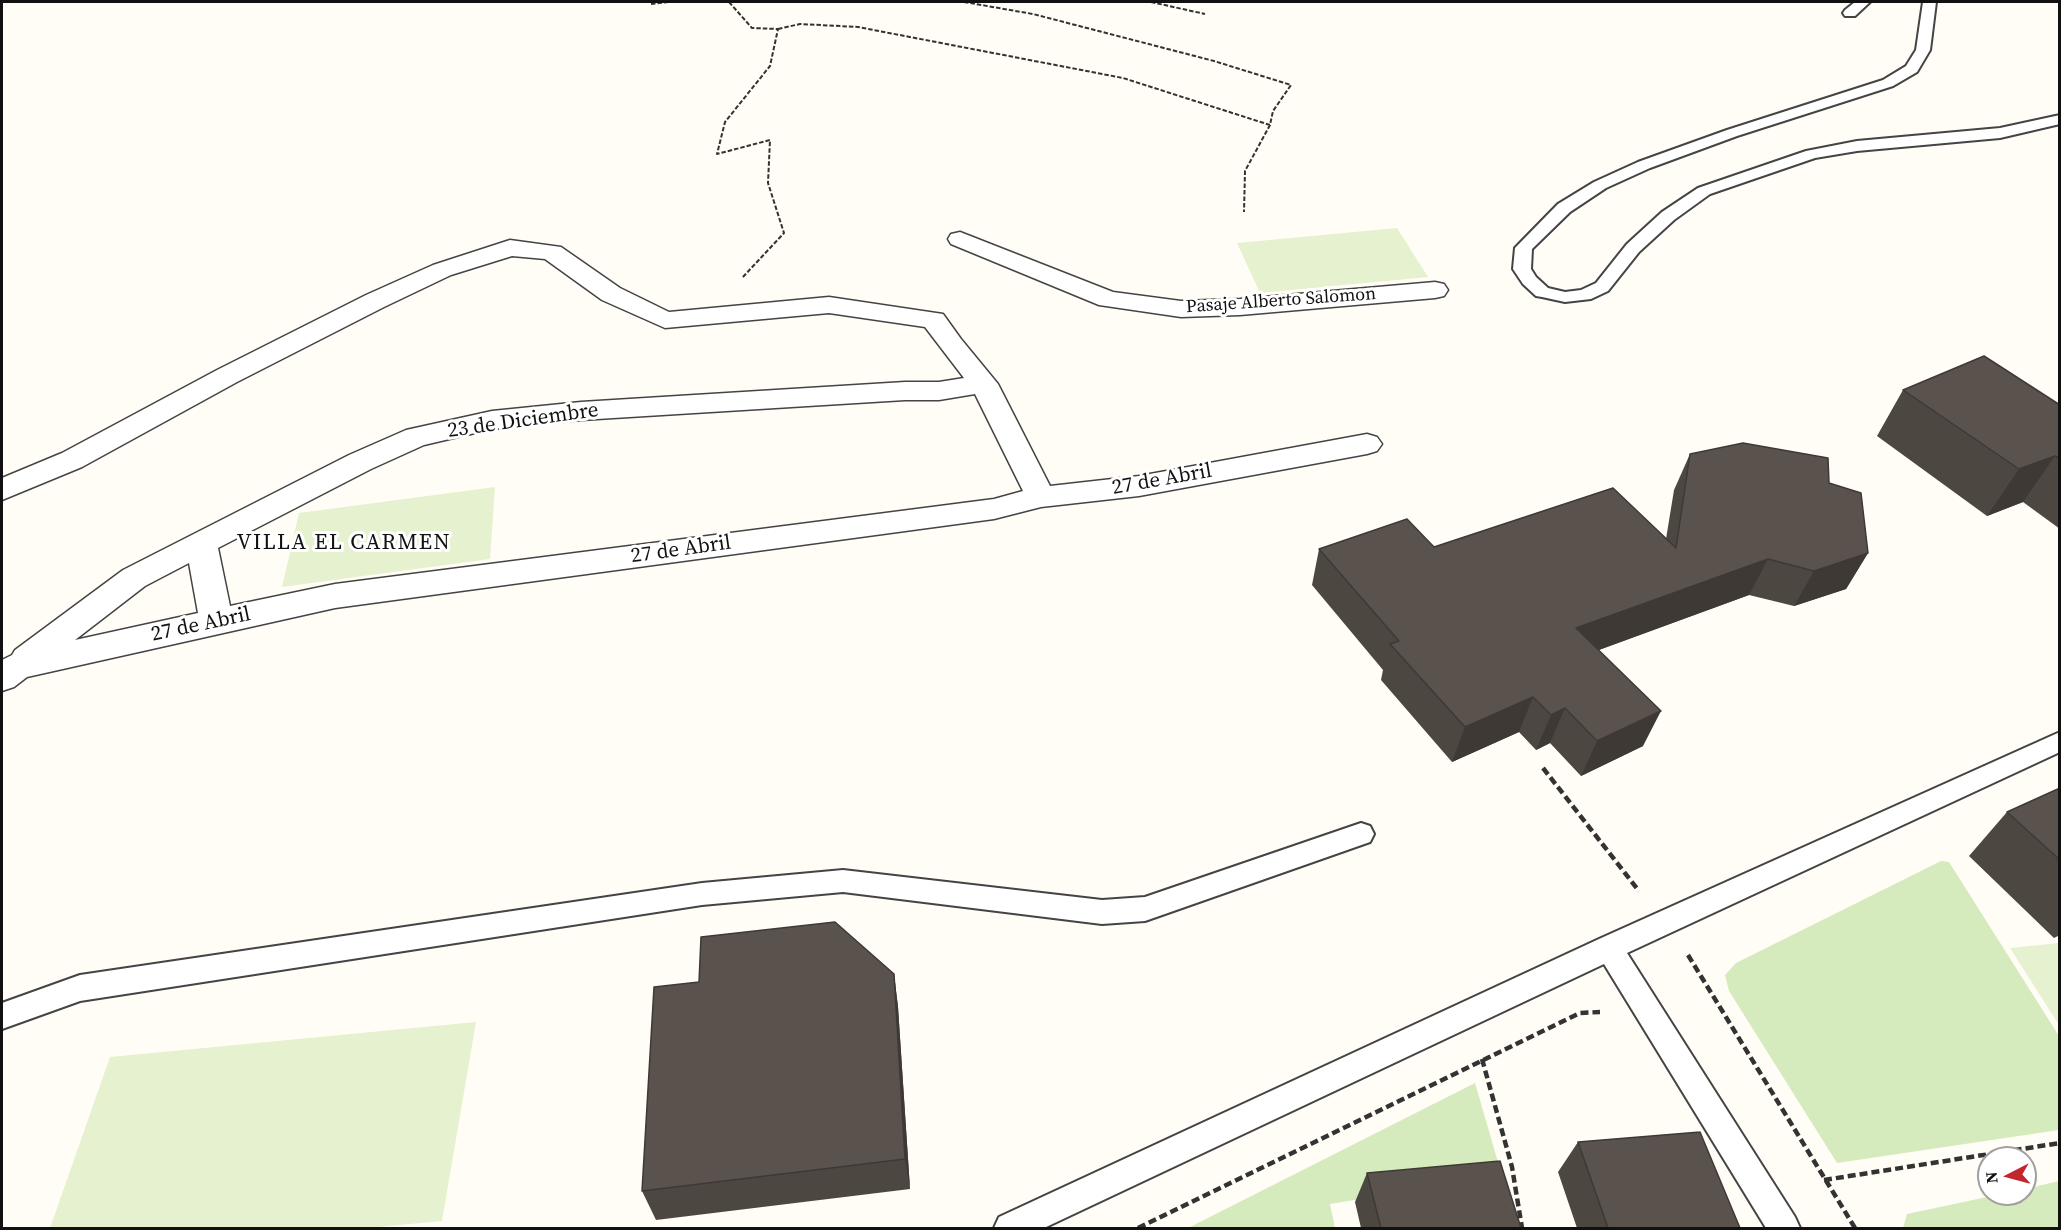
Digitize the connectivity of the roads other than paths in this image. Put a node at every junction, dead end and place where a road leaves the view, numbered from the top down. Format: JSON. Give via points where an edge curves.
{"nodes":[{"id":1,"x":1863,"y":2,"type":"edge"},
{"id":2,"x":1929,"y":2,"type":"edge"},
{"id":3,"x":1850,"y":13,"type":"dead end"},
{"id":4,"x":2060,"y":119,"type":"edge"},
{"id":5,"x":960,"y":238,"type":"dead end"},
{"id":6,"x":1435,"y":290,"type":"dead end"},
{"id":7,"x":984,"y":384,"type":"junction"},
{"id":8,"x":1367,"y":444,"type":"dead end"},
{"id":9,"x":2,"y":490,"type":"edge"},
{"id":10,"x":1041,"y":497,"type":"junction"},
{"id":11,"x":201,"y":543,"type":"junction"},
{"id":12,"x":216,"y":621,"type":"junction"},
{"id":13,"x":9,"y":672,"type":"edge"},
{"id":14,"x":2060,"y":741,"type":"edge"},
{"id":15,"x":1361,"y":834,"type":"dead end"},
{"id":16,"x":1609,"y":948,"type":"junction"},
{"id":17,"x":2,"y":1016,"type":"edge"},
{"id":18,"x":1010,"y":1228,"type":"edge"},
{"id":19,"x":1784,"y":1228,"type":"edge"}],
"edges":[{"from":1,"to":3,"type":"lane"},
{"from":2,"to":4,"type":"lane","via":[[1923,50],[1912,69],[1888,83],[1732,133],[1600,185],[1564,208],[1524,248],[1522,269],[1529,280],[1542,292],[1564,297],[1586,295],[1602,287],[1633,248],[1668,216],[1704,191],[1812,154],[2000,133]]},
{"from":5,"to":6,"type":"street","name":"Pasaje Alberto Salomon","via":[[1108,299],[1181,309]]},
{"from":7,"to":9,"type":"street","via":[[934,320],[829,305],[665,320],[611,294],[552,252],[510,248],[442,270],[375,301],[72,460]]},
{"from":7,"to":10,"type":"street"},
{"from":7,"to":11,"type":"street","name":"23 de Diciembre","via":[[939,391],[581,411],[492,420],[416,437]]},
{"from":8,"to":10,"type":"street","name":"27 de Abril","via":[[1139,486]]},
{"from":10,"to":12,"type":"street","name":"27 de Abril","via":[[994,509],[335,596]]},
{"from":11,"to":12,"type":"street"},
{"from":11,"to":13,"type":"street","name":"23 de Diciembre","via":[[134,578]]},
{"from":12,"to":13,"type":"street","name":"27 de Abril"},
{"from":14,"to":16,"type":"lane"},
{"from":15,"to":17,"type":"lane","via":[[1145,909],[1102,912],[843,881],[714,893],[80,988]]},
{"from":16,"to":18,"type":"lane"},
{"from":16,"to":19,"type":"lane"}]}
